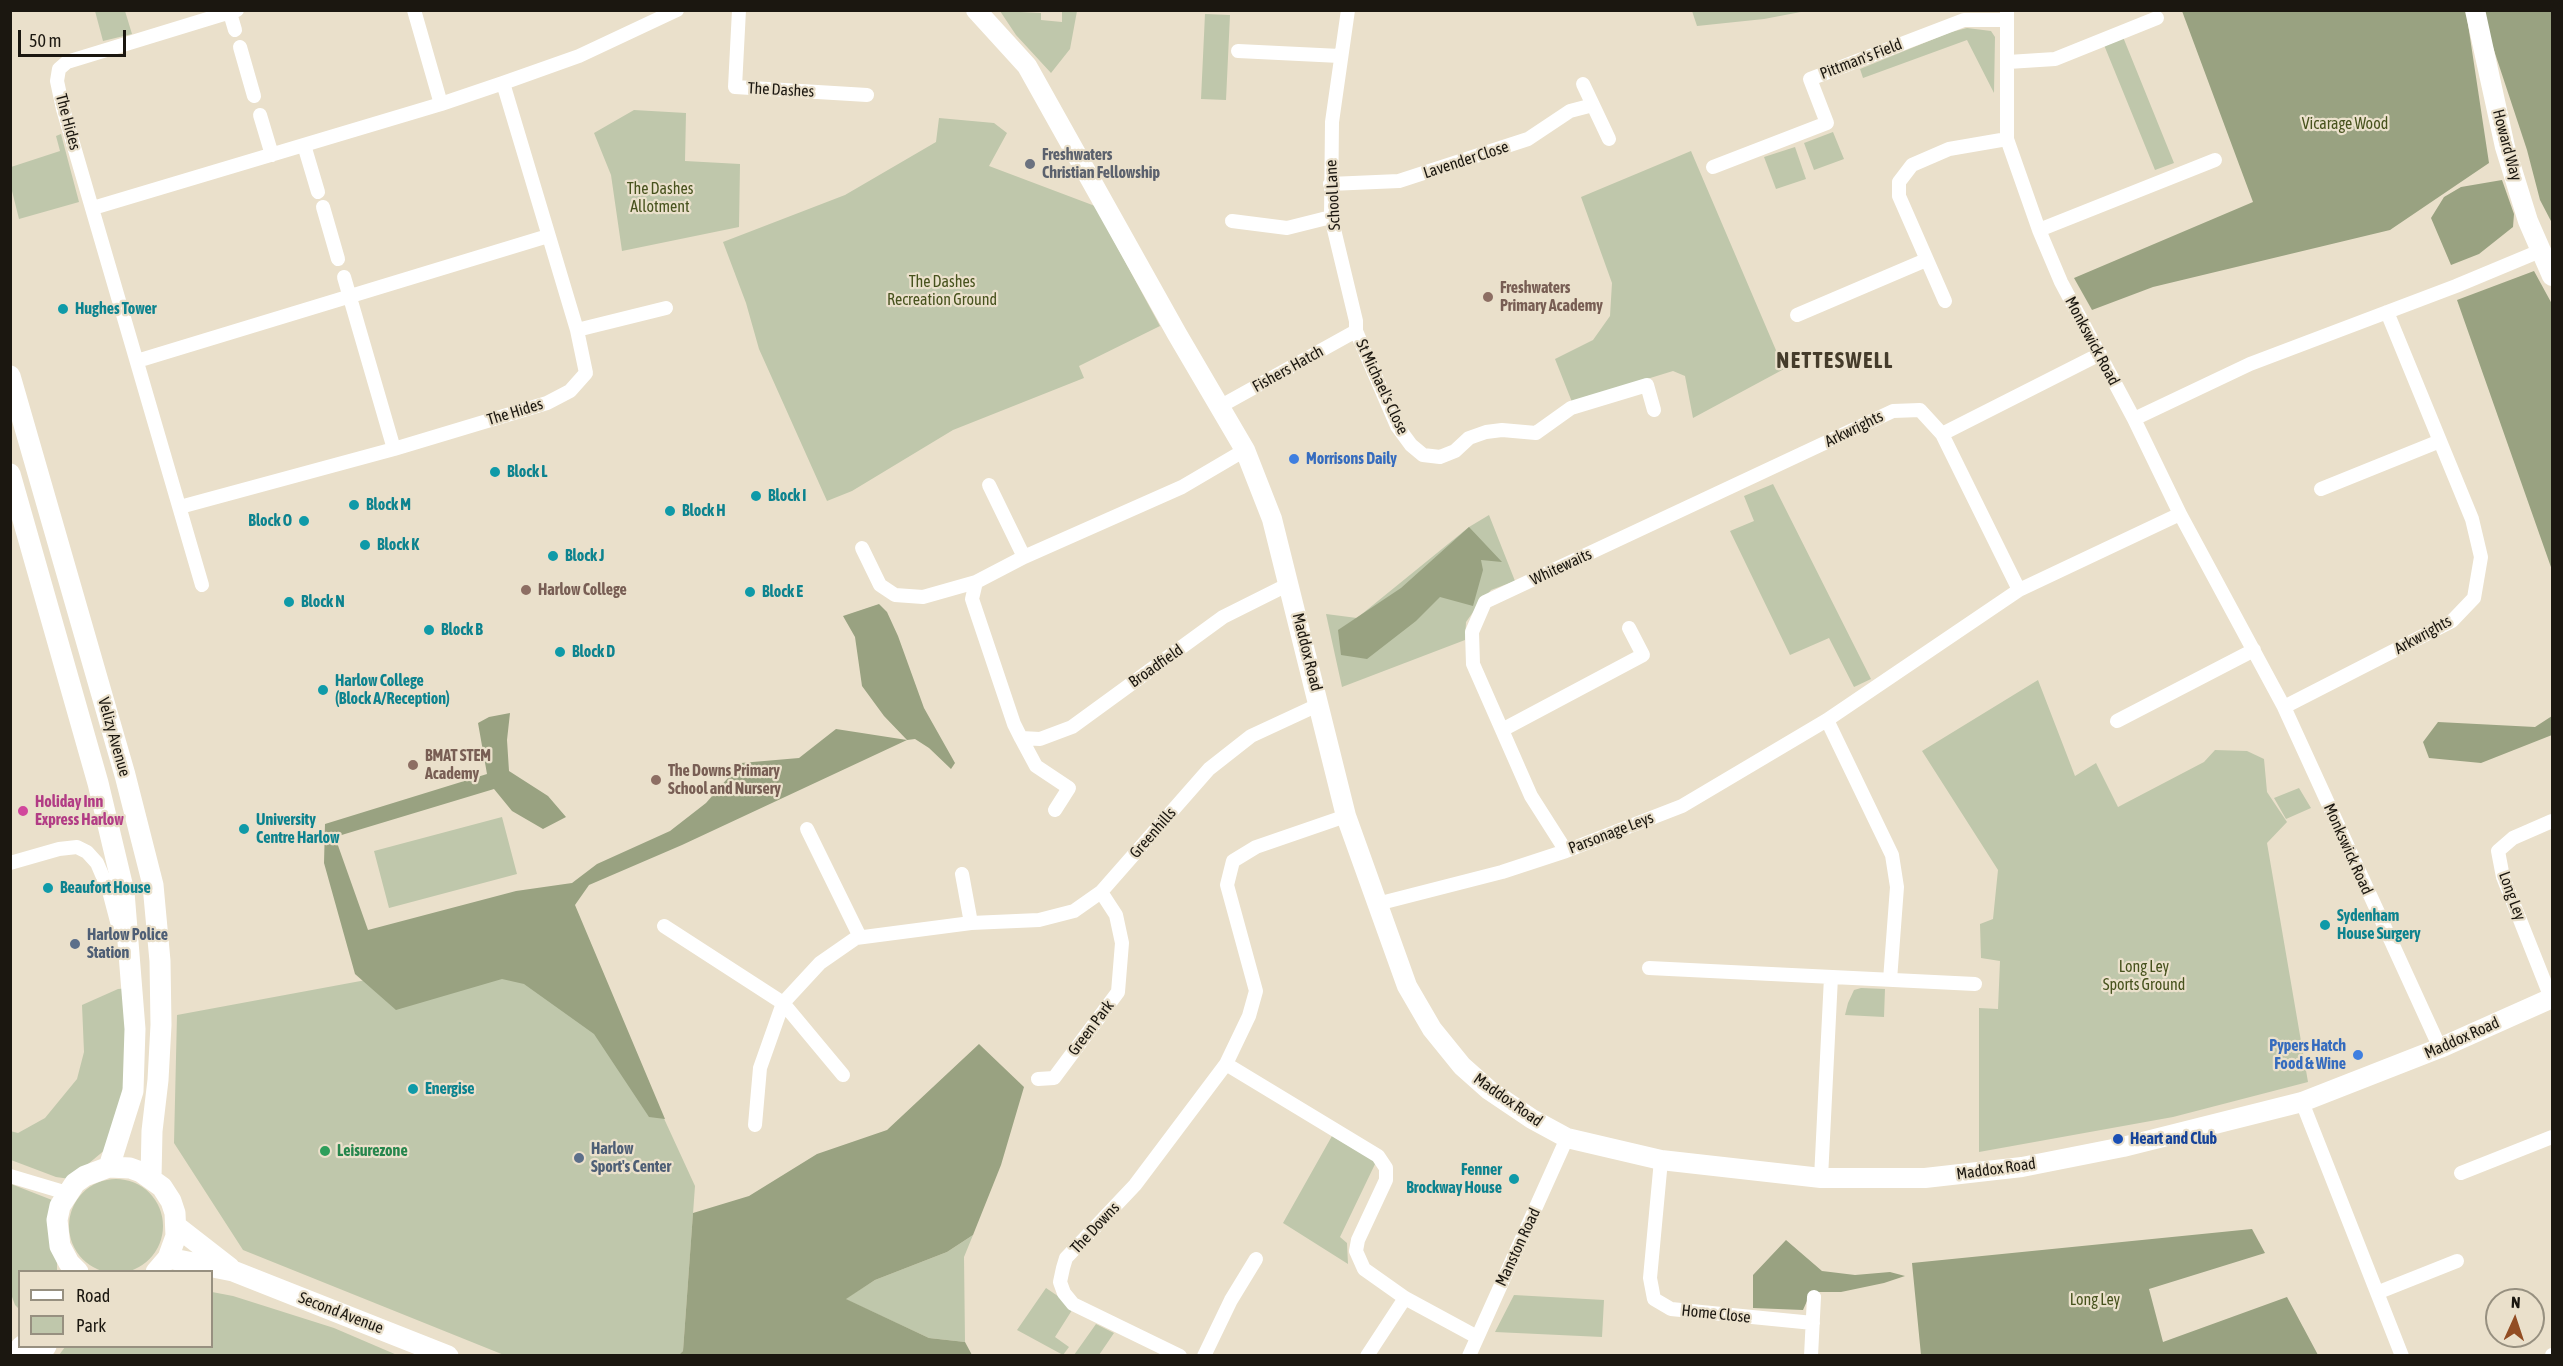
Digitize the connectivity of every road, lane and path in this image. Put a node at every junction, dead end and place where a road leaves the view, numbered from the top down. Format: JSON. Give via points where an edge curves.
{"nodes":[{"id":1,"x":414,"y":10,"type":"edge"},
{"id":2,"x":677,"y":10,"type":"edge"},
{"id":3,"x":739,"y":10,"type":"edge"},
{"id":4,"x":976,"y":10,"type":"edge"},
{"id":5,"x":1348,"y":10,"type":"edge"},
{"id":6,"x":2475,"y":10,"type":"edge"},
{"id":7,"x":233,"y":12,"type":"edge"},
{"id":8,"x":658,"y":14,"type":"edge"},
{"id":9,"x":2006,"y":15,"type":"edge"},
{"id":10,"x":2157,"y":18,"type":"dead end"},
{"id":11,"x":235,"y":30,"type":"dead end"},
{"id":12,"x":240,"y":47,"type":"dead end"},
{"id":13,"x":1238,"y":51,"type":"dead end"},
{"id":14,"x":1340,"y":56,"type":"junction"},
{"id":15,"x":2008,"y":62,"type":"junction"},
{"id":16,"x":503,"y":83,"type":"junction"},
{"id":17,"x":1583,"y":84,"type":"dead end"},
{"id":18,"x":867,"y":94,"type":"dead end"},
{"id":19,"x":254,"y":96,"type":"dead end"},
{"id":20,"x":441,"y":104,"type":"junction"},
{"id":21,"x":1593,"y":105,"type":"junction"},
{"id":22,"x":260,"y":115,"type":"dead end"},
{"id":23,"x":1609,"y":139,"type":"dead end"},
{"id":24,"x":2007,"y":139,"type":"junction"},
{"id":25,"x":304,"y":145,"type":"junction"},
{"id":26,"x":272,"y":155,"type":"junction"},
{"id":27,"x":2215,"y":160,"type":"dead end"},
{"id":28,"x":1713,"y":167,"type":"dead end"},
{"id":29,"x":1330,"y":184,"type":"junction"},
{"id":30,"x":318,"y":192,"type":"dead end"},
{"id":31,"x":323,"y":207,"type":"dead end"},
{"id":32,"x":93,"y":208,"type":"junction"},
{"id":33,"x":1331,"y":217,"type":"junction"},
{"id":34,"x":1232,"y":221,"type":"dead end"},
{"id":35,"x":2039,"y":230,"type":"junction"},
{"id":36,"x":548,"y":236,"type":"junction"},
{"id":37,"x":2540,"y":251,"type":"junction"},
{"id":38,"x":338,"y":259,"type":"dead end"},
{"id":39,"x":1926,"y":260,"type":"junction"},
{"id":40,"x":2553,"y":276,"type":"edge"},
{"id":41,"x":344,"y":277,"type":"dead end"},
{"id":42,"x":349,"y":296,"type":"junction"},
{"id":43,"x":1945,"y":301,"type":"dead end"},
{"id":44,"x":666,"y":308,"type":"dead end"},
{"id":45,"x":2387,"y":312,"type":"junction"},
{"id":46,"x":1797,"y":315,"type":"dead end"},
{"id":47,"x":577,"y":330,"type":"junction"},
{"id":48,"x":1356,"y":331,"type":"junction"},
{"id":49,"x":2100,"y":354,"type":"junction"},
{"id":50,"x":137,"y":361,"type":"junction"},
{"id":51,"x":10,"y":376,"type":"edge"},
{"id":52,"x":1219,"y":407,"type":"junction"},
{"id":53,"x":1654,"y":410,"type":"dead end"},
{"id":54,"x":2134,"y":419,"type":"junction"},
{"id":55,"x":1942,"y":434,"type":"junction"},
{"id":56,"x":2440,"y":441,"type":"junction"},
{"id":57,"x":394,"y":449,"type":"junction"},
{"id":58,"x":1245,"y":450,"type":"junction"},
{"id":59,"x":1762,"y":473,"type":"joint"},
{"id":60,"x":10,"y":474,"type":"edge"},
{"id":61,"x":989,"y":485,"type":"dead end"},
{"id":62,"x":2321,"y":489,"type":"dead end"},
{"id":63,"x":180,"y":507,"type":"junction"},
{"id":64,"x":2180,"y":514,"type":"junction"},
{"id":65,"x":862,"y":548,"type":"dead end"},
{"id":66,"x":1024,"y":557,"type":"junction"},
{"id":67,"x":976,"y":582,"type":"junction"},
{"id":68,"x":1289,"y":584,"type":"junction"},
{"id":69,"x":202,"y":585,"type":"dead end"},
{"id":70,"x":2019,"y":590,"type":"junction"},
{"id":71,"x":1629,"y":628,"type":"dead end"},
{"id":72,"x":2254,"y":650,"type":"junction"},
{"id":73,"x":1320,"y":704,"type":"junction"},
{"id":74,"x":2284,"y":707,"type":"junction"},
{"id":75,"x":1827,"y":720,"type":"junction"},
{"id":76,"x":2117,"y":721,"type":"dead end"},
{"id":77,"x":1502,"y":730,"type":"junction"},
{"id":78,"x":1021,"y":738,"type":"junction"},
{"id":79,"x":1055,"y":810,"type":"dead end"},
{"id":80,"x":1346,"y":816,"type":"junction"},
{"id":81,"x":2553,"y":821,"type":"edge"},
{"id":82,"x":807,"y":830,"type":"dead end"},
{"id":83,"x":1566,"y":851,"type":"junction"},
{"id":84,"x":10,"y":862,"type":"edge"},
{"id":85,"x":962,"y":874,"type":"dead end"},
{"id":86,"x":1101,"y":892,"type":"junction"},
{"id":87,"x":1377,"y":904,"type":"junction"},
{"id":88,"x":971,"y":923,"type":"junction"},
{"id":89,"x":664,"y":926,"type":"dead end"},
{"id":90,"x":861,"y":937,"type":"junction"},
{"id":91,"x":129,"y":964,"type":"junction"},
{"id":92,"x":1648,"y":968,"type":"dead end"},
{"id":93,"x":1831,"y":977,"type":"junction"},
{"id":94,"x":1890,"y":980,"type":"junction"},
{"id":95,"x":1975,"y":984,"type":"dead end"},
{"id":96,"x":2552,"y":998,"type":"edge"},
{"id":97,"x":783,"y":1003,"type":"junction"},
{"id":98,"x":2440,"y":1048,"type":"junction"},
{"id":99,"x":1226,"y":1064,"type":"junction"},
{"id":100,"x":843,"y":1075,"type":"dead end"},
{"id":101,"x":1038,"y":1079,"type":"dead end"},
{"id":102,"x":2302,"y":1102,"type":"junction"},
{"id":103,"x":755,"y":1125,"type":"dead end"},
{"id":104,"x":2553,"y":1137,"type":"edge"},
{"id":105,"x":1566,"y":1138,"type":"junction"},
{"id":106,"x":1661,"y":1160,"type":"junction"},
{"id":107,"x":109,"y":1167,"type":"junction"},
{"id":108,"x":2461,"y":1173,"type":"dead end"},
{"id":109,"x":10,"y":1176,"type":"edge"},
{"id":110,"x":151,"y":1178,"type":"junction"},
{"id":111,"x":1821,"y":1178,"type":"junction"},
{"id":112,"x":67,"y":1193,"type":"junction"},
{"id":113,"x":176,"y":1226,"type":"junction"},
{"id":114,"x":1256,"y":1259,"type":"dead end"},
{"id":115,"x":2457,"y":1261,"type":"dead end"},
{"id":116,"x":64,"y":1263,"type":"edge"},
{"id":117,"x":162,"y":1265,"type":"edge"},
{"id":118,"x":233,"y":1271,"type":"junction"},
{"id":119,"x":2379,"y":1292,"type":"junction"},
{"id":120,"x":1405,"y":1298,"type":"junction"},
{"id":121,"x":1814,"y":1298,"type":"dead end"},
{"id":122,"x":1813,"y":1323,"type":"junction"},
{"id":123,"x":1477,"y":1337,"type":"junction"},
{"id":124,"x":448,"y":1356,"type":"edge"},
{"id":125,"x":1180,"y":1356,"type":"edge"},
{"id":126,"x":1204,"y":1356,"type":"edge"},
{"id":127,"x":1367,"y":1356,"type":"edge"},
{"id":128,"x":1469,"y":1356,"type":"edge"},
{"id":129,"x":1811,"y":1356,"type":"edge"},
{"id":130,"x":2402,"y":1356,"type":"edge"}],
"edges":[{"from":1,"to":20,"type":"street"},
{"from":2,"to":8,"type":"street"},
{"from":3,"to":18,"type":"street","name":"The Dashes","via":[[735,87]]},
{"from":4,"to":52,"type":"street","name":"Maddox Road","via":[[1028,66]]},
{"from":5,"to":14,"type":"street","name":"School Lane"},
{"from":6,"to":37,"type":"street","name":"Howard Way","via":[[2505,147]]},
{"from":7,"to":11,"type":"street","name":"The Hides"},
{"from":7,"to":32,"type":"street","name":"The Hides","via":[[94,53],[59,69],[57,81],[63,109]]},
{"from":8,"to":16,"type":"street","via":[[579,56]]},
{"from":9,"to":15,"type":"street","name":"Monkswick Road"},
{"from":9,"to":28,"type":"street","name":"Pittman's Field","via":[[1964,20],[1810,79],[1827,123]]},
{"from":10,"to":15,"type":"street","via":[[2055,59]]},
{"from":12,"to":19,"type":"street"},
{"from":13,"to":14,"type":"street"},
{"from":14,"to":29,"type":"street","name":"School Lane"},
{"from":15,"to":24,"type":"street","name":"Monkswick Road"},
{"from":16,"to":20,"type":"street"},
{"from":16,"to":36,"type":"street","name":"The Hides"},
{"from":17,"to":21,"type":"street"},
{"from":20,"to":25,"type":"street"},
{"from":21,"to":23,"type":"street"},
{"from":21,"to":29,"type":"street","name":"Lavender Close","via":[[1570,111],[1528,139],[1399,181]]},
{"from":22,"to":26,"type":"street"},
{"from":24,"to":35,"type":"street","name":"Monkswick Road"},
{"from":24,"to":39,"type":"street","via":[[1949,149],[1912,165],[1902,175],[1899,196]]},
{"from":25,"to":26,"type":"street"},
{"from":25,"to":30,"type":"street"},
{"from":26,"to":32,"type":"street"},
{"from":27,"to":35,"type":"street"},
{"from":29,"to":33,"type":"street","name":"School Lane"},
{"from":31,"to":38,"type":"street"},
{"from":32,"to":50,"type":"street","name":"The Hides"},
{"from":33,"to":34,"type":"street","via":[[1287,228]]},
{"from":33,"to":48,"type":"street","name":"School Lane"},
{"from":35,"to":49,"type":"street","name":"Monkswick Road","via":[[2061,282]]},
{"from":36,"to":42,"type":"street"},
{"from":36,"to":47,"type":"street","name":"The Hides"},
{"from":37,"to":40,"type":"street","name":"Howard Way"},
{"from":37,"to":45,"type":"street"},
{"from":39,"to":43,"type":"street"},
{"from":39,"to":46,"type":"street"},
{"from":41,"to":42,"type":"street"},
{"from":42,"to":50,"type":"street"},
{"from":42,"to":57,"type":"street"},
{"from":44,"to":47,"type":"street"},
{"from":45,"to":54,"type":"street","via":[[2250,364]]},
{"from":45,"to":56,"type":"street","name":"Arkwrights"},
{"from":47,"to":57,"type":"street","name":"The Hides","via":[[586,373],[570,391],[547,403]]},
{"from":48,"to":52,"type":"street","name":"Fishers Hatch"},
{"from":48,"to":53,"type":"street","name":"St Michael's Close","via":[[1397,426],[1423,455],[1440,457],[1486,432],[1536,433],[1571,408],[1647,384]]},
{"from":49,"to":54,"type":"street","name":"Monkswick Road"},
{"from":49,"to":55,"type":"street"},
{"from":50,"to":63,"type":"street","name":"The Hides"},
{"from":51,"to":110,"type":"main road","name":"Velizy Avenue","via":[[153,885],[161,1025]]},
{"from":52,"to":58,"type":"street","name":"Maddox Road"},
{"from":54,"to":64,"type":"street","name":"Monkswick Road"},
{"from":55,"to":59,"type":"street","name":"Arkwrights","via":[[1920,410],[1893,411]]},
{"from":55,"to":70,"type":"street","name":"Arkwrights"},
{"from":56,"to":62,"type":"street"},
{"from":56,"to":74,"type":"street","name":"Arkwrights","via":[[2472,519],[2481,557],[2474,598],[2452,621]]},
{"from":57,"to":63,"type":"street","name":"The Hides"},
{"from":58,"to":66,"type":"street","via":[[1182,487]]},
{"from":58,"to":68,"type":"street","name":"Maddox Road","via":[[1272,519]]},
{"from":59,"to":77,"type":"street","name":"Whitewaits","via":[[1485,602],[1472,632],[1473,664]]},
{"from":60,"to":91,"type":"main road","name":"Velizy Avenue","via":[[98,783],[124,892]]},
{"from":61,"to":66,"type":"street"},
{"from":63,"to":69,"type":"street","name":"The Hides"},
{"from":64,"to":70,"type":"street"},
{"from":64,"to":72,"type":"street","name":"Monkswick Road"},
{"from":65,"to":67,"type":"street","via":[[880,585],[895,595],[922,597]]},
{"from":66,"to":67,"type":"street"},
{"from":67,"to":78,"type":"street","via":[[972,599]]},
{"from":68,"to":73,"type":"street","name":"Maddox Road"},
{"from":68,"to":78,"type":"street","name":"Broadfield","via":[[1224,617],[1072,727],[1040,739]]},
{"from":70,"to":75,"type":"street","name":"Parsonage Leys"},
{"from":71,"to":77,"type":"street","via":[[1644,655]]},
{"from":72,"to":74,"type":"street","name":"Monkswick Road"},
{"from":72,"to":76,"type":"street"},
{"from":73,"to":80,"type":"street","name":"Maddox Road"},
{"from":73,"to":86,"type":"street","name":"Greenhills","via":[[1251,736],[1209,769]]},
{"from":74,"to":98,"type":"street","name":"Monkswick Road"},
{"from":75,"to":83,"type":"street","name":"Parsonage Leys","via":[[1682,806]]},
{"from":75,"to":94,"type":"street","via":[[1892,855],[1897,887]]},
{"from":77,"to":83,"type":"street","name":"Whitewaits","via":[[1531,795]]},
{"from":78,"to":79,"type":"street","via":[[1036,766],[1068,788]]},
{"from":80,"to":87,"type":"street","name":"Maddox Road"},
{"from":80,"to":99,"type":"street","name":"The Downs","via":[[1256,847],[1233,861],[1227,885],[1256,991],[1249,1016]]},
{"from":81,"to":96,"type":"street","name":"Long Ley","via":[[2513,838],[2498,851],[2503,877]]},
{"from":82,"to":90,"type":"street"},
{"from":83,"to":87,"type":"street","name":"Parsonage Leys"},
{"from":84,"to":91,"type":"street","via":[[59,849],[77,848],[93,856],[109,891]]},
{"from":85,"to":88,"type":"street"},
{"from":86,"to":88,"type":"street","name":"Greenhills","via":[[1074,911],[1039,920]]},
{"from":86,"to":101,"type":"street","name":"Green Park","via":[[1116,915],[1122,943],[1118,992],[1054,1078]]},
{"from":87,"to":105,"type":"street","name":"Maddox Road","via":[[1398,966],[1432,1029],[1462,1066],[1489,1090]]},
{"from":88,"to":90,"type":"street","name":"Greenhills"},
{"from":89,"to":97,"type":"street"},
{"from":90,"to":97,"type":"street","name":"Greenhills","via":[[820,963]]},
{"from":91,"to":107,"type":"main road","name":"Velizy Avenue","via":[[135,1029],[134,1091]]},
{"from":92,"to":93,"type":"street"},
{"from":93,"to":94,"type":"street"},
{"from":93,"to":111,"type":"street"},
{"from":94,"to":95,"type":"street"},
{"from":96,"to":98,"type":"street","name":"Maddox Road"},
{"from":97,"to":100,"type":"street"},
{"from":97,"to":103,"type":"street","name":"Greenhills","via":[[760,1068]]},
{"from":98,"to":102,"type":"street","name":"Maddox Road"},
{"from":99,"to":120,"type":"street","via":[[1378,1156],[1386,1168],[1386,1180],[1356,1251],[1364,1269]]},
{"from":99,"to":125,"type":"street","name":"The Downs","via":[[1135,1185],[1066,1258],[1060,1275],[1064,1293],[1073,1304]]},
{"from":102,"to":111,"type":"street","name":"Maddox Road","via":[[2123,1147],[2022,1167],[1925,1178]]},
{"from":102,"to":119,"type":"street"},
{"from":104,"to":108,"type":"street"},
{"from":105,"to":106,"type":"street","name":"Maddox Road"},
{"from":105,"to":123,"type":"street","name":"Manston Road"},
{"from":106,"to":111,"type":"street","name":"Maddox Road"},
{"from":106,"to":122,"type":"street","name":"Home Close","via":[[1650,1278],[1654,1299],[1671,1309]]},
{"from":107,"to":110,"type":"main road","via":[[130,1168]]},
{"from":107,"to":112,"type":"main road","via":[[85,1176]]},
{"from":109,"to":112,"type":"street"},
{"from":110,"to":113,"type":"main road","via":[[171,1201]]},
{"from":112,"to":116,"type":"main road","via":[[57,1220]]},
{"from":113,"to":117,"type":"main road","via":[[173,1247]]},
{"from":113,"to":118,"type":"main road","name":"Second Avenue"},
{"from":114,"to":126,"type":"street"},
{"from":115,"to":119,"type":"street"},
{"from":117,"to":118,"type":"main road","name":"Second Avenue"},
{"from":118,"to":124,"type":"main road","name":"Second Avenue"},
{"from":119,"to":130,"type":"street"},
{"from":120,"to":123,"type":"street"},
{"from":120,"to":127,"type":"street"},
{"from":121,"to":122,"type":"street"},
{"from":122,"to":129,"type":"street"},
{"from":123,"to":128,"type":"street","name":"Manston Road"}]}
